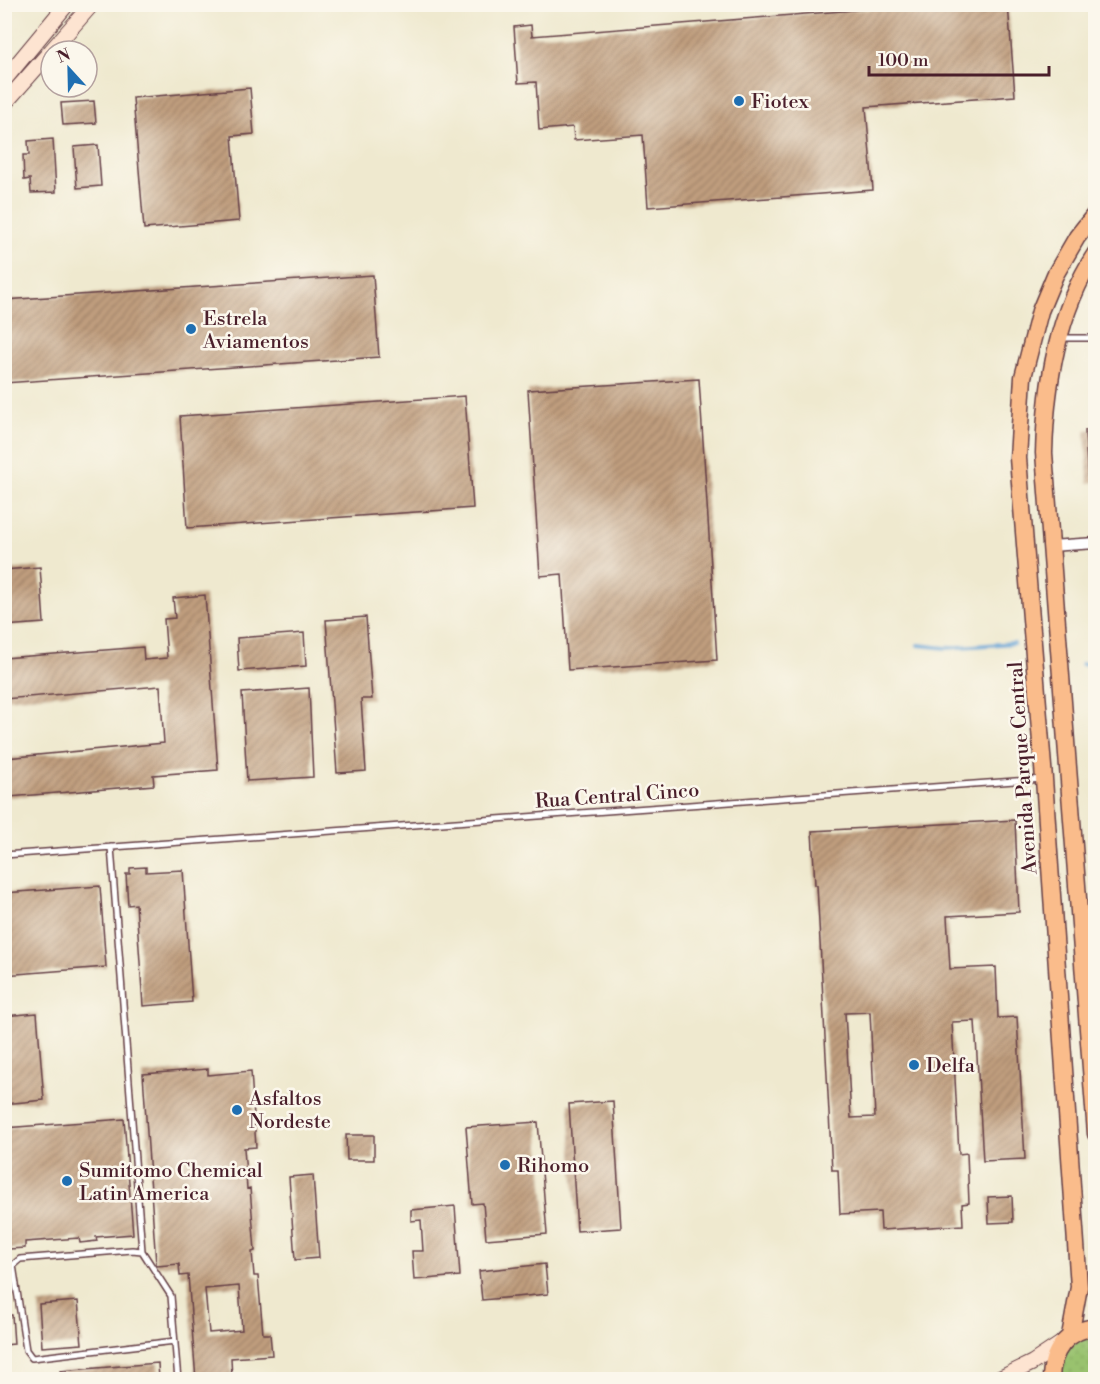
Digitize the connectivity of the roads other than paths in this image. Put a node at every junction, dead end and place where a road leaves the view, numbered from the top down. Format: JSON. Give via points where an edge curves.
{"nodes":[{"id":1,"x":67,"y":4,"type":"edge"},
{"id":2,"x":92,"y":4,"type":"edge"},
{"id":3,"x":61,"y":39,"type":"edge"},
{"id":4,"x":39,"y":65,"type":"edge"},
{"id":5,"x":4,"y":80,"type":"edge"},
{"id":6,"x":4,"y":104,"type":"edge"},
{"id":7,"x":1095,"y":213,"type":"edge"},
{"id":8,"x":1095,"y":253,"type":"edge"},
{"id":9,"x":1059,"y":338,"type":"junction"},
{"id":10,"x":1095,"y":338,"type":"edge"},
{"id":11,"x":1095,"y":543,"type":"edge"},
{"id":12,"x":1050,"y":546,"type":"junction"},
{"id":13,"x":1044,"y":779,"type":"junction"},
{"id":14,"x":111,"y":847,"type":"junction"},
{"id":15,"x":4,"y":855,"type":"edge"},
{"id":16,"x":1095,"y":1134,"type":"edge"},
{"id":17,"x":142,"y":1251,"type":"junction"},
{"id":18,"x":1095,"y":1327,"type":"edge"},
{"id":19,"x":1066,"y":1340,"type":"junction"},
{"id":20,"x":175,"y":1341,"type":"junction"},
{"id":21,"x":178,"y":1380,"type":"edge"},
{"id":22,"x":997,"y":1380,"type":"edge"},
{"id":23,"x":1051,"y":1380,"type":"edge"}],
"edges":[{"from":1,"to":5,"type":"street"},
{"from":2,"to":3,"type":"street"},
{"from":4,"to":6,"type":"street"},
{"from":7,"to":13,"type":"main road","name":"Avenida Parque Central","via":[[1055,275],[1040,311],[1027,355],[1020,410],[1018,458]]},
{"from":8,"to":9,"type":"main road","via":[[1070,304]]},
{"from":9,"to":10,"type":"lane"},
{"from":9,"to":12,"type":"main road","via":[[1044,431]]},
{"from":11,"to":12,"type":"street"},
{"from":12,"to":16,"type":"main road"},
{"from":13,"to":14,"type":"lane","name":"Rua Central Cinco"},
{"from":13,"to":19,"type":"main road","name":"Avenida Parque Central","via":[[1079,1287]]},
{"from":14,"to":15,"type":"lane","name":"Rua Central Cinco"},
{"from":14,"to":17,"type":"lane"},
{"from":17,"to":20,"type":"lane","via":[[171,1296]]},
{"from":17,"to":20,"type":"lane","via":[[20,1259],[13,1265],[26,1350],[32,1358]]},
{"from":18,"to":19,"type":"main road","via":[[1085,1328]]},
{"from":19,"to":22,"type":"street"},
{"from":19,"to":23,"type":"main road","name":"Avenida Parque Central","via":[[1053,1361]]},
{"from":20,"to":21,"type":"lane"}]}
